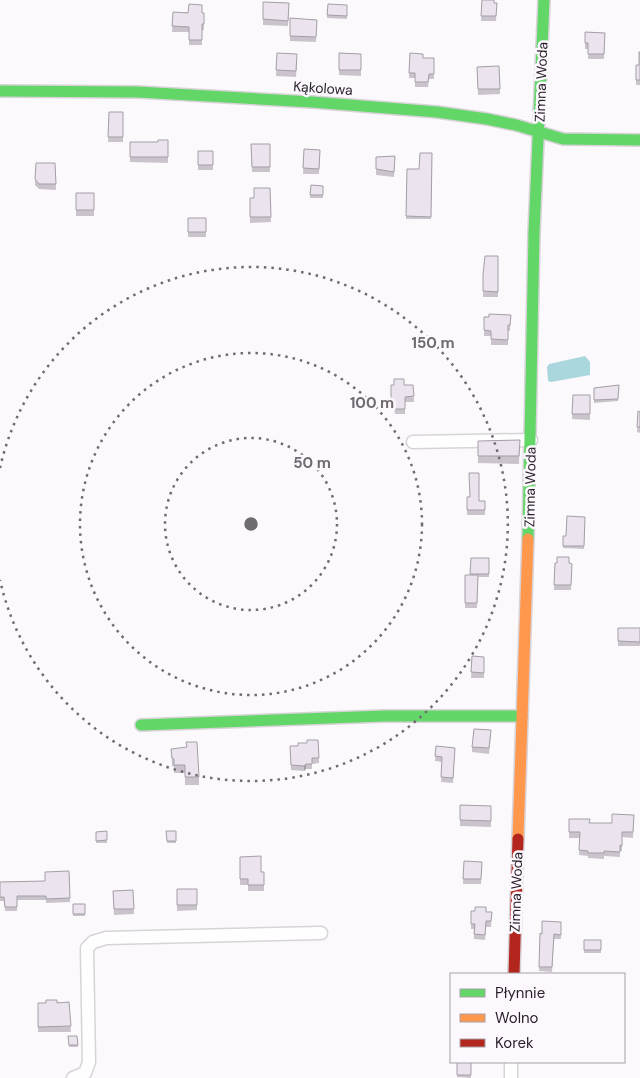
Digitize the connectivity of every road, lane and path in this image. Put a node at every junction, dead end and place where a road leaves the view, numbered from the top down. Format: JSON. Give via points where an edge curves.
{"nodes":[{"id":1,"x":544,"y":0,"type":"edge"},
{"id":2,"x":0,"y":91,"type":"edge"},
{"id":3,"x":539,"y":133,"type":"junction"},
{"id":4,"x":640,"y":140,"type":"edge"},
{"id":5,"x":531,"y":440,"type":"junction"},
{"id":6,"x":413,"y":442,"type":"dead end"},
{"id":7,"x":522,"y":716,"type":"junction"},
{"id":8,"x":141,"y":725,"type":"dead end"},
{"id":9,"x":321,"y":933,"type":"dead end"},
{"id":10,"x":514,"y":973,"type":"edge"},
{"id":11,"x":511,"y":1063,"type":"edge"},
{"id":12,"x":73,"y":1078,"type":"edge"},
{"id":13,"x":511,"y":1078,"type":"edge"}],
"edges":[{"from":1,"to":3,"type":"street","name":"Zimna Woda"},
{"from":2,"to":3,"type":"street","name":"Kąkolowa","via":[[138,92],[312,102],[437,112],[487,119]]},
{"from":3,"to":4,"type":"street","name":"Kąkolowa","via":[[570,140]]},
{"from":3,"to":5,"type":"street","name":"Zimna Woda"},
{"from":5,"to":6,"type":"street"},
{"from":5,"to":7,"type":"street","name":"Zimna Woda"},
{"from":7,"to":8,"type":"street","via":[[384,716]]},
{"from":7,"to":10,"type":"street","name":"Zimna Woda"},
{"from":9,"to":12,"type":"street","via":[[106,938],[92,942],[87,948],[88,1062],[86,1073]]},
{"from":11,"to":13,"type":"street"}]}
